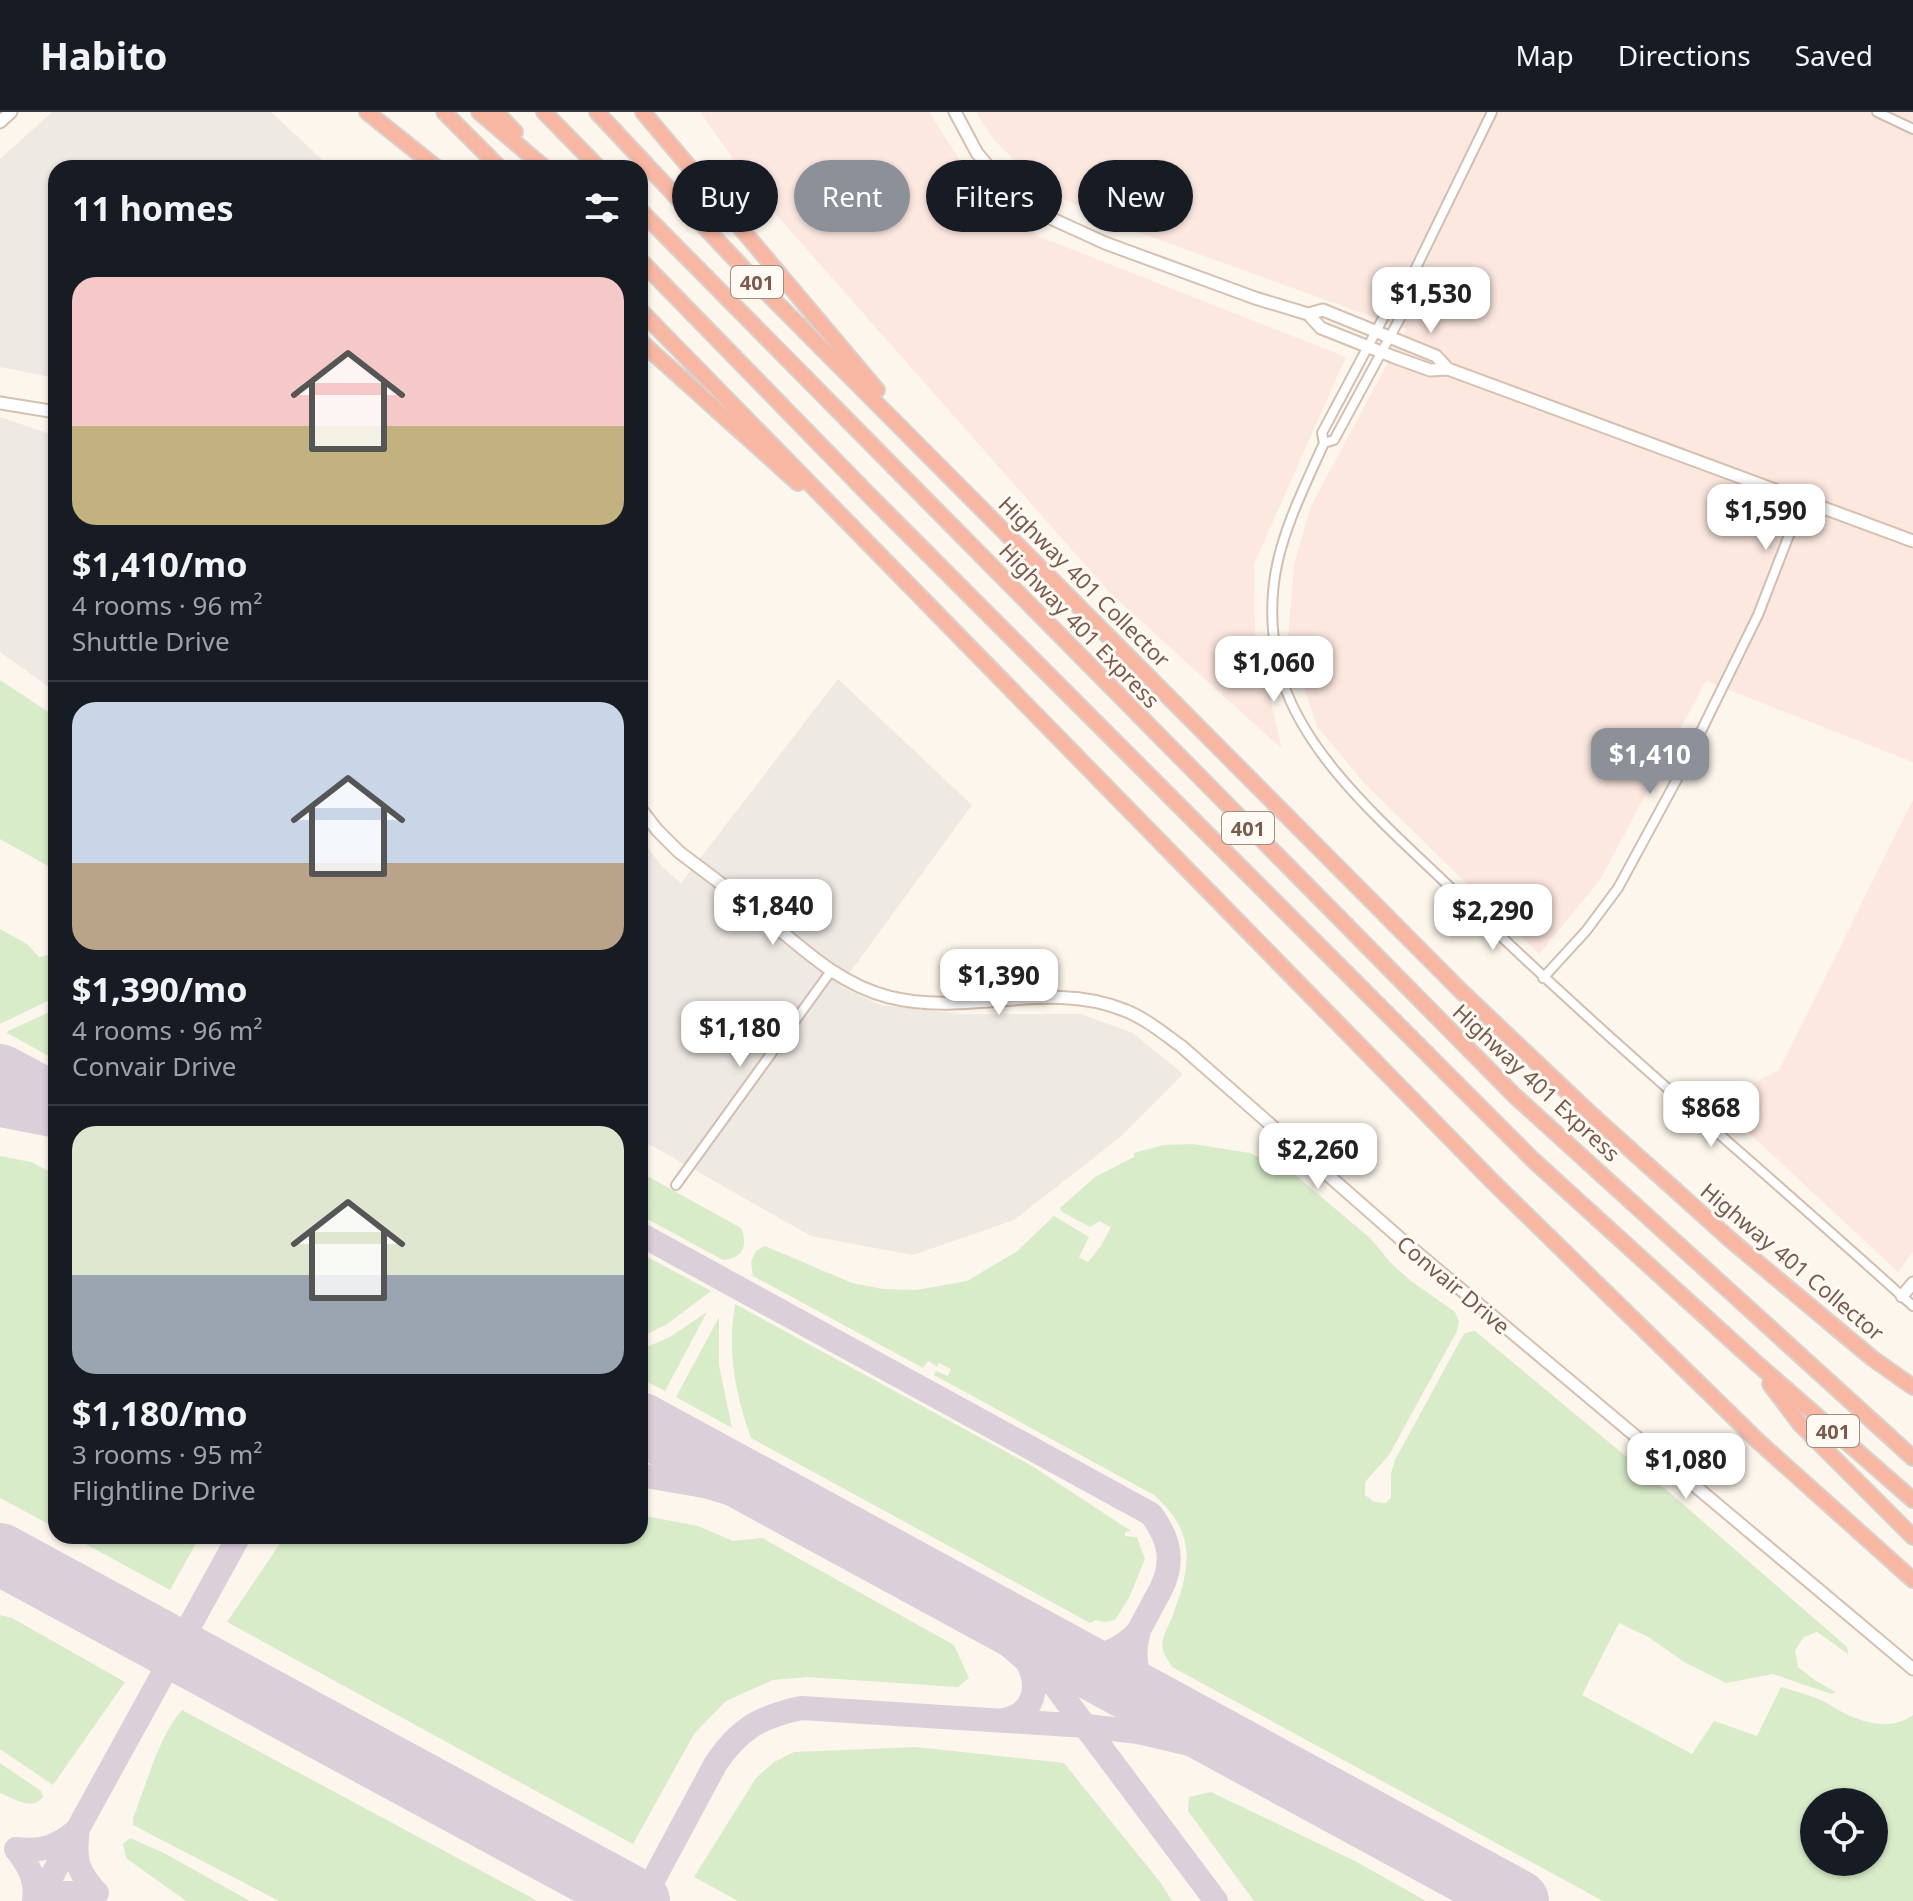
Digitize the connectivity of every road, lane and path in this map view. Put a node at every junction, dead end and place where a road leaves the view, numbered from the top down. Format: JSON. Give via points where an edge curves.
{"nodes":[{"id":1,"x":11,"y":112,"type":"edge"},
{"id":2,"x":367,"y":112,"type":"edge"},
{"id":3,"x":444,"y":112,"type":"edge"},
{"id":4,"x":479,"y":112,"type":"edge"},
{"id":5,"x":496,"y":112,"type":"edge"},
{"id":6,"x":544,"y":112,"type":"edge"},
{"id":7,"x":597,"y":112,"type":"edge"},
{"id":8,"x":643,"y":112,"type":"edge"},
{"id":9,"x":955,"y":112,"type":"edge"},
{"id":10,"x":1492,"y":112,"type":"edge"},
{"id":11,"x":1877,"y":112,"type":"edge"},
{"id":12,"x":0,"y":122,"type":"edge"},
{"id":13,"x":1913,"y":129,"type":"edge"},
{"id":14,"x":427,"y":160,"type":"edge"},
{"id":15,"x":492,"y":160,"type":"edge"},
{"id":16,"x":538,"y":160,"type":"edge"},
{"id":17,"x":541,"y":160,"type":"edge"},
{"id":18,"x":591,"y":160,"type":"edge"},
{"id":19,"x":640,"y":160,"type":"edge"},
{"id":20,"x":648,"y":168,"type":"edge"},
{"id":21,"x":648,"y":218,"type":"edge"},
{"id":22,"x":648,"y":268,"type":"edge"},
{"id":23,"x":1412,"y":276,"type":"junction"},
{"id":24,"x":1308,"y":314,"type":"junction"},
{"id":25,"x":648,"y":318,"type":"edge"},
{"id":26,"x":1375,"y":331,"type":"junction"},
{"id":27,"x":1389,"y":338,"type":"junction"},
{"id":28,"x":1368,"y":346,"type":"junction"},
{"id":29,"x":648,"y":348,"type":"edge"},
{"id":30,"x":1382,"y":352,"type":"junction"},
{"id":31,"x":1448,"y":369,"type":"junction"},
{"id":32,"x":0,"y":403,"type":"edge"},
{"id":33,"x":48,"y":411,"type":"edge"},
{"id":34,"x":1324,"y":443,"type":"junction"},
{"id":35,"x":922,"y":447,"type":"junction"},
{"id":36,"x":1803,"y":499,"type":"junction"},
{"id":37,"x":862,"y":538,"type":"junction"},
{"id":38,"x":1913,"y":541,"type":"edge"},
{"id":39,"x":648,"y":818,"type":"edge"},
{"id":40,"x":831,"y":971,"type":"junction"},
{"id":41,"x":1543,"y":978,"type":"junction"},
{"id":42,"x":676,"y":1185,"type":"dead end"},
{"id":43,"x":1913,"y":1283,"type":"edge"},
{"id":44,"x":1902,"y":1296,"type":"junction"},
{"id":45,"x":1913,"y":1306,"type":"edge"},
{"id":46,"x":1754,"y":1361,"type":"junction"},
{"id":47,"x":1913,"y":1387,"type":"edge"},
{"id":48,"x":1877,"y":1423,"type":"junction"},
{"id":49,"x":1913,"y":1444,"type":"edge"},
{"id":50,"x":1913,"y":1458,"type":"edge"},
{"id":51,"x":1913,"y":1500,"type":"edge"},
{"id":52,"x":1913,"y":1537,"type":"edge"},
{"id":53,"x":1913,"y":1580,"type":"edge"},
{"id":54,"x":1913,"y":1669,"type":"edge"}],
"edges":[{"from":1,"to":12,"type":"street"},
{"from":2,"to":14,"type":"highway"},
{"from":3,"to":15,"type":"highway"},
{"from":4,"to":16,"type":"highway"},
{"from":5,"to":17,"type":"highway"},
{"from":6,"to":18,"type":"highway"},
{"from":7,"to":19,"type":"highway","name":"Highway 401 Collector","number":"401"},
{"from":8,"to":35,"type":"highway"},
{"from":9,"to":24,"type":"street","via":[[993,172],[1046,216],[1105,243]]},
{"from":10,"to":23,"type":"street"},
{"from":11,"to":13,"type":"street"},
{"from":20,"to":35,"type":"highway","name":"Highway 401 Collector","number":"401"},
{"from":21,"to":48,"type":"highway","name":"Highway 401 Express","number":"401","via":[[1515,1096]]},
{"from":22,"to":46,"type":"highway","number":"401","via":[[1532,1159]]},
{"from":23,"to":26,"type":"street"},
{"from":23,"to":27,"type":"street","via":[[1412,296]]},
{"from":24,"to":26,"type":"street","via":[[1323,310]]},
{"from":24,"to":28,"type":"street","via":[[1321,328]]},
{"from":25,"to":37,"type":"highway","number":"401"},
{"from":26,"to":27,"type":"street"},
{"from":26,"to":28,"type":"street"},
{"from":27,"to":30,"type":"street"},
{"from":27,"to":31,"type":"street","via":[[1436,356]]},
{"from":28,"to":30,"type":"street"},
{"from":28,"to":34,"type":"street","via":[[1322,433]]},
{"from":29,"to":37,"type":"highway"},
{"from":30,"to":31,"type":"street","via":[[1430,370]]},
{"from":30,"to":34,"type":"street","via":[[1334,440]]},
{"from":31,"to":36,"type":"street"},
{"from":32,"to":33,"type":"street"},
{"from":34,"to":41,"type":"street","via":[[1285,532],[1270,603],[1288,696],[1337,773]]},
{"from":35,"to":47,"type":"highway","name":"Highway 401 Collector","number":"401","via":[[1560,1085],[1733,1242]]},
{"from":36,"to":38,"type":"street"},
{"from":36,"to":41,"type":"street","via":[[1758,615],[1618,888]]},
{"from":37,"to":53,"type":"highway","number":"401","via":[[1492,1181],[1759,1442]]},
{"from":39,"to":40,"type":"street","name":"Convair Drive","via":[[679,852]]},
{"from":40,"to":42,"type":"street"},
{"from":40,"to":54,"type":"street","name":"Convair Drive","via":[[912,1001],[1075,997],[1146,1020]]},
{"from":41,"to":44,"type":"street"},
{"from":43,"to":44,"type":"street"},
{"from":44,"to":45,"type":"street"},
{"from":46,"to":51,"type":"highway","number":"401"},
{"from":46,"to":52,"type":"highway","via":[[1801,1425]]},
{"from":48,"to":49,"type":"highway"},
{"from":48,"to":50,"type":"highway","name":"Highway 401 Express","number":"401"}]}
